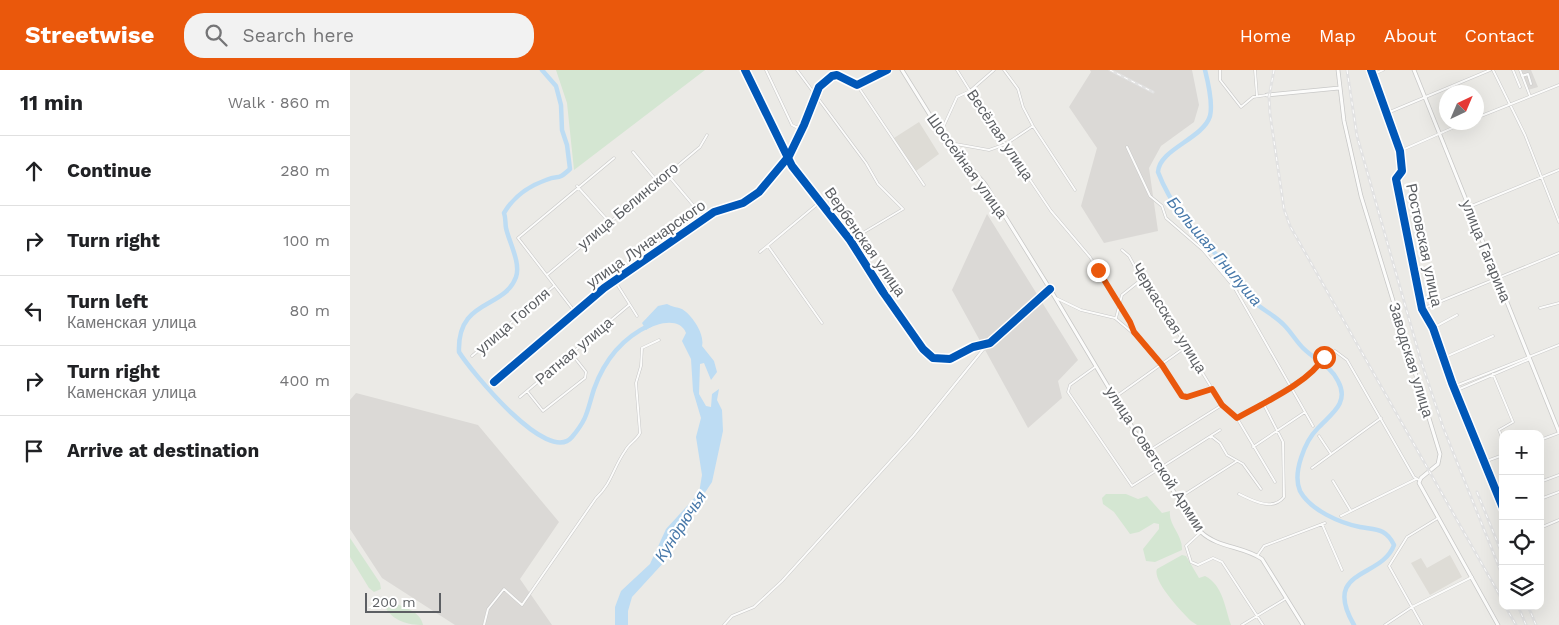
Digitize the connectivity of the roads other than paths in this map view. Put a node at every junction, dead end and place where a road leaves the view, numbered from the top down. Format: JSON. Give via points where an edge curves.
{"nodes":[{"id":1,"x":745,"y":70,"type":"edge"},
{"id":2,"x":766,"y":70,"type":"edge"},
{"id":3,"x":798,"y":70,"type":"edge"},
{"id":4,"x":887,"y":70,"type":"edge"},
{"id":5,"x":902,"y":70,"type":"edge"},
{"id":6,"x":957,"y":70,"type":"edge"},
{"id":7,"x":994,"y":70,"type":"edge"},
{"id":8,"x":1004,"y":70,"type":"edge"},
{"id":9,"x":1220,"y":70,"type":"edge"},
{"id":10,"x":1255,"y":70,"type":"edge"},
{"id":11,"x":1338,"y":70,"type":"edge"},
{"id":12,"x":1371,"y":70,"type":"edge"},
{"id":13,"x":1384,"y":70,"type":"edge"},
{"id":14,"x":1414,"y":70,"type":"edge"},
{"id":15,"x":1493,"y":70,"type":"edge"},
{"id":16,"x":1513,"y":70,"type":"edge"},
{"id":17,"x":1520,"y":70,"type":"edge"},
{"id":18,"x":1526,"y":70,"type":"edge"},
{"id":19,"x":1528,"y":74,"type":"junction"},
{"id":20,"x":1372,"y":75,"type":"junction"},
{"id":21,"x":1522,"y":76,"type":"junction"},
{"id":22,"x":1531,"y":84,"type":"dead end"},
{"id":23,"x":857,"y":85,"type":"junction"},
{"id":24,"x":1559,"y":85,"type":"edge"},
{"id":25,"x":1520,"y":87,"type":"dead end"},
{"id":26,"x":1339,"y":88,"type":"junction"},
{"id":27,"x":970,"y":91,"type":"junction"},
{"id":28,"x":816,"y":95,"type":"junction"},
{"id":29,"x":1267,"y":95,"type":"joint"},
{"id":30,"x":1257,"y":96,"type":"junction"},
{"id":31,"x":1530,"y":96,"type":"junction"},
{"id":32,"x":1424,"y":97,"type":"junction"},
{"id":33,"x":1510,"y":104,"type":"junction"},
{"id":34,"x":1385,"y":114,"type":"junction"},
{"id":35,"x":1484,"y":115,"type":"edge"},
{"id":36,"x":804,"y":125,"type":"junction"},
{"id":37,"x":1033,"y":126,"type":"junction"},
{"id":38,"x":1449,"y":130,"type":"edge"},
{"id":39,"x":940,"y":132,"type":"junction"},
{"id":40,"x":1440,"y":134,"type":"junction"},
{"id":41,"x":707,"y":136,"type":"dead end"},
{"id":42,"x":948,"y":143,"type":"junction"},
{"id":43,"x":1006,"y":144,"type":"junction"},
{"id":44,"x":1127,"y":147,"type":"dead end"},
{"id":45,"x":1400,"y":151,"type":"junction"},
{"id":46,"x":633,"y":152,"type":"dead end"},
{"id":47,"x":789,"y":156,"type":"junction"},
{"id":48,"x":614,"y":158,"type":"dead end"},
{"id":49,"x":1559,"y":170,"type":"edge"},
{"id":50,"x":667,"y":174,"type":"junction"},
{"id":51,"x":1541,"y":177,"type":"junction"},
{"id":52,"x":657,"y":181,"type":"junction"},
{"id":53,"x":924,"y":185,"type":"dead end"},
{"id":54,"x":578,"y":186,"type":"junction"},
{"id":55,"x":1076,"y":190,"type":"dead end"},
{"id":56,"x":820,"y":202,"type":"junction"},
{"id":57,"x":1469,"y":208,"type":"junction"},
{"id":58,"x":704,"y":218,"type":"junction"},
{"id":59,"x":609,"y":222,"type":"junction"},
{"id":60,"x":1559,"y":222,"type":"edge"},
{"id":61,"x":850,"y":240,"type":"junction"},
{"id":62,"x":768,"y":246,"type":"junction"},
{"id":63,"x":1122,"y":250,"type":"dead end"},
{"id":64,"x":760,"y":252,"type":"dead end"},
{"id":65,"x":1559,"y":253,"type":"edge"},
{"id":66,"x":547,"y":275,"type":"junction"},
{"id":67,"x":1497,"y":277,"type":"junction"},
{"id":68,"x":1142,"y":278,"type":"junction"},
{"id":69,"x":615,"y":281,"type":"junction"},
{"id":70,"x":554,"y":286,"type":"junction"},
{"id":71,"x":1050,"y":289,"type":"junction"},
{"id":72,"x":1056,"y":298,"type":"junction"},
{"id":73,"x":1559,"y":303,"type":"edge"},
{"id":74,"x":1119,"y":304,"type":"junction"},
{"id":75,"x":629,"y":305,"type":"junction"},
{"id":76,"x":1540,"y":308,"type":"dead end"},
{"id":77,"x":1422,"y":309,"type":"junction"},
{"id":78,"x":575,"y":312,"type":"junction"},
{"id":79,"x":1064,"y":312,"type":"joint"},
{"id":80,"x":637,"y":316,"type":"dead end"},
{"id":81,"x":1457,"y":316,"type":"dead end"},
{"id":82,"x":1115,"y":318,"type":"junction"},
{"id":83,"x":822,"y":323,"type":"dead end"},
{"id":84,"x":1433,"y":328,"type":"junction"},
{"id":85,"x":1136,"y":335,"type":"junction"},
{"id":86,"x":1493,"y":336,"type":"dead end"},
{"id":87,"x":659,"y":340,"type":"dead end"},
{"id":88,"x":988,"y":344,"type":"junction"},
{"id":89,"x":1559,"y":345,"type":"edge"},
{"id":90,"x":1187,"y":346,"type":"junction"},
{"id":91,"x":571,"y":353,"type":"junction"},
{"id":92,"x":472,"y":356,"type":"dead end"},
{"id":93,"x":1443,"y":358,"type":"junction"},
{"id":94,"x":1529,"y":358,"type":"junction"},
{"id":95,"x":1162,"y":365,"type":"junction"},
{"id":96,"x":1096,"y":366,"type":"junction"},
{"id":97,"x":1493,"y":374,"type":"junction"},
{"id":98,"x":494,"y":382,"type":"dead end"},
{"id":99,"x":1452,"y":383,"type":"junction"},
{"id":100,"x":1290,"y":386,"type":"junction"},
{"id":101,"x":1212,"y":389,"type":"junction"},
{"id":102,"x":527,"y":391,"type":"junction"},
{"id":103,"x":1455,"y":391,"type":"junction"},
{"id":104,"x":520,"y":398,"type":"dead end"},
{"id":105,"x":1114,"y":398,"type":"junction"},
{"id":106,"x":1263,"y":403,"type":"junction"},
{"id":107,"x":1222,"y":405,"type":"junction"},
{"id":108,"x":1305,"y":412,"type":"junction"},
{"id":109,"x":1237,"y":418,"type":"junction"},
{"id":110,"x":1381,"y":418,"type":"junction"},
{"id":111,"x":1313,"y":426,"type":"dead end"},
{"id":112,"x":1220,"y":430,"type":"dead end"},
{"id":113,"x":1499,"y":430,"type":"edge"},
{"id":114,"x":1277,"y":431,"type":"junction"},
{"id":115,"x":1559,"y":432,"type":"edge"},
{"id":116,"x":1211,"y":436,"type":"junction"},
{"id":117,"x":1320,"y":436,"type":"dead end"},
{"id":118,"x":1544,"y":438,"type":"edge"},
{"id":119,"x":1253,"y":447,"type":"junction"},
{"id":120,"x":1147,"y":452,"type":"junction"},
{"id":121,"x":1331,"y":454,"type":"junction"},
{"id":122,"x":1499,"y":456,"type":"edge"},
{"id":123,"x":1237,"y":461,"type":"junction"},
{"id":124,"x":1484,"y":462,"type":"junction"},
{"id":125,"x":1312,"y":468,"type":"dead end"},
{"id":126,"x":1159,"y":470,"type":"junction"},
{"id":127,"x":1559,"y":475,"type":"edge"},
{"id":128,"x":1418,"y":480,"type":"junction"},
{"id":129,"x":1333,"y":481,"type":"dead end"},
{"id":130,"x":1544,"y":481,"type":"edge"},
{"id":131,"x":1275,"y":482,"type":"dead end"},
{"id":132,"x":1261,"y":489,"type":"dead end"},
{"id":133,"x":1559,"y":492,"type":"edge"},
{"id":134,"x":1239,"y":494,"type":"dead end"},
{"id":135,"x":1497,"y":494,"type":"joint"},
{"id":136,"x":1179,"y":498,"type":"junction"},
{"id":137,"x":1544,"y":498,"type":"edge"},
{"id":138,"x":1499,"y":499,"type":"edge"},
{"id":139,"x":1351,"y":512,"type":"junction"},
{"id":140,"x":1342,"y":516,"type":"dead end"},
{"id":141,"x":1439,"y":518,"type":"junction"},
{"id":142,"x":1559,"y":520,"type":"edge"},
{"id":143,"x":1544,"y":526,"type":"edge"},
{"id":144,"x":1201,"y":532,"type":"junction"},
{"id":145,"x":1257,"y":556,"type":"junction"},
{"id":146,"x":1342,"y":570,"type":"dead end"},
{"id":147,"x":1472,"y":577,"type":"junction"},
{"id":148,"x":1287,"y":598,"type":"junction"},
{"id":149,"x":1412,"y":607,"type":"junction"},
{"id":150,"x":1257,"y":616,"type":"junction"},
{"id":151,"x":484,"y":625,"type":"edge"},
{"id":152,"x":724,"y":625,"type":"edge"},
{"id":153,"x":1242,"y":625,"type":"edge"},
{"id":154,"x":1263,"y":625,"type":"edge"},
{"id":155,"x":1303,"y":625,"type":"edge"},
{"id":156,"x":1385,"y":625,"type":"edge"},
{"id":157,"x":1422,"y":625,"type":"edge"},
{"id":158,"x":1498,"y":625,"type":"edge"}],
"edges":[{"from":1,"to":47,"type":"street","name":"Вербенская улица"},
{"from":2,"to":36,"type":"street","via":[[792,124],[796,127]]},
{"from":3,"to":28,"type":"street"},
{"from":4,"to":23,"type":"street"},
{"from":5,"to":39,"type":"main road","name":"Шоссейная улица"},
{"from":6,"to":27,"type":"street","name":"Весёлая улица"},
{"from":7,"to":27,"type":"street"},
{"from":8,"to":37,"type":"street","via":[[1018,88],[1023,108]]},
{"from":9,"to":30,"type":"street","via":[[1220,80],[1240,107]]},
{"from":10,"to":30,"type":"street"},
{"from":11,"to":26,"type":"main road","name":"Заводская улица"},
{"from":12,"to":20,"type":"street","name":"Ростовская улица"},
{"from":13,"to":20,"type":"street"},
{"from":14,"to":32,"type":"main road","name":"улица Гагарина"},
{"from":15,"to":32,"type":"street"},
{"from":15,"to":33,"type":"street"},
{"from":16,"to":25,"type":"street"},
{"from":17,"to":21,"type":"street"},
{"from":18,"to":19,"type":"street"},
{"from":19,"to":21,"type":"street"},
{"from":19,"to":22,"type":"street"},
{"from":20,"to":34,"type":"street","name":"Ростовская улица"},
{"from":21,"to":31,"type":"street"},
{"from":23,"to":28,"type":"street","name":"улица Луначарского","via":[[835,75],[821,84]]},
{"from":23,"to":53,"type":"street"},
{"from":24,"to":31,"type":"street"},
{"from":26,"to":29,"type":"main road"},
{"from":26,"to":128,"type":"main road","name":"Заводская улица","via":[[1361,196],[1439,451],[1438,464]]},
{"from":27,"to":39,"type":"street","via":[[957,97]]},
{"from":27,"to":43,"type":"street","name":"Весёлая улица"},
{"from":28,"to":36,"type":"street","name":"улица Луначарского"},
{"from":28,"to":61,"type":"street","via":[[878,184],[902,209]]},
{"from":29,"to":30,"type":"street"},
{"from":31,"to":33,"type":"street"},
{"from":32,"to":34,"type":"street"},
{"from":32,"to":40,"type":"main road","name":"улица Гагарина"},
{"from":33,"to":35,"type":"street"},
{"from":33,"to":51,"type":"street"},
{"from":34,"to":45,"type":"street","name":"Ростовская улица"},
{"from":36,"to":47,"type":"street","name":"улица Луначарского"},
{"from":37,"to":43,"type":"street"},
{"from":37,"to":55,"type":"street"},
{"from":38,"to":40,"type":"street"},
{"from":39,"to":42,"type":"main road","name":"Шоссейная улица"},
{"from":40,"to":45,"type":"street"},
{"from":40,"to":57,"type":"main road","name":"улица Гагарина"},
{"from":41,"to":50,"type":"street","name":"улица Белинского","via":[[700,147]]},
{"from":42,"to":43,"type":"street","via":[[985,150]]},
{"from":42,"to":71,"type":"main road","name":"Шоссейная улица","via":[[985,184]]},
{"from":43,"to":74,"type":"street","name":"Весёлая улица","via":[[1043,200],[1090,257]]},
{"from":44,"to":100,"type":"street","via":[[1150,196],[1162,206],[1166,218],[1203,250],[1234,287]]},
{"from":45,"to":77,"type":"street","name":"Ростовская улица","via":[[1402,171],[1396,179]]},
{"from":46,"to":52,"type":"street"},
{"from":47,"to":56,"type":"street","name":"Вербенская улица","via":[[792,166]]},
{"from":47,"to":58,"type":"street","name":"улица Луначарского","via":[[755,196]]},
{"from":48,"to":54,"type":"street"},
{"from":49,"to":51,"type":"street"},
{"from":50,"to":52,"type":"street","name":"улица Белинского"},
{"from":50,"to":58,"type":"street"},
{"from":51,"to":57,"type":"street"},
{"from":51,"to":60,"type":"street"},
{"from":52,"to":59,"type":"street","name":"улица Белинского"},
{"from":54,"to":59,"type":"street"},
{"from":54,"to":66,"type":"street","via":[[518,238]]},
{"from":56,"to":61,"type":"street","name":"Вербенская улица"},
{"from":56,"to":62,"type":"street"},
{"from":57,"to":67,"type":"main road","name":"улица Гагарина"},
{"from":58,"to":69,"type":"street","name":"улица Луначарского"},
{"from":59,"to":66,"type":"street","name":"улица Белинского"},
{"from":61,"to":88,"type":"street","name":"Вербенская улица","via":[[882,292],[933,358],[953,358],[973,347]]},
{"from":62,"to":64,"type":"street"},
{"from":62,"to":83,"type":"street"},
{"from":63,"to":68,"type":"street","name":"Черкасская улица"},
{"from":65,"to":67,"type":"street"},
{"from":66,"to":70,"type":"street"},
{"from":67,"to":77,"type":"street"},
{"from":67,"to":94,"type":"main road","name":"улица Гагарина"},
{"from":68,"to":74,"type":"street","via":[[1122,295]]},
{"from":68,"to":90,"type":"street","name":"Черкасская улица"},
{"from":69,"to":75,"type":"street"},
{"from":69,"to":78,"type":"street","name":"улица Луначарского"},
{"from":70,"to":78,"type":"street"},
{"from":70,"to":92,"type":"street","name":"улица Гоголя"},
{"from":71,"to":72,"type":"main road","name":"Шоссейная улица"},
{"from":71,"to":88,"type":"street"},
{"from":72,"to":79,"type":"main road","name":"Шоссейная улица"},
{"from":72,"to":82,"type":"street","via":[[1081,310]]},
{"from":73,"to":76,"type":"street"},
{"from":74,"to":82,"type":"street"},
{"from":74,"to":85,"type":"street","name":"Весёлая улица"},
{"from":75,"to":80,"type":"street"},
{"from":75,"to":91,"type":"street","name":"Ратная улица"},
{"from":77,"to":84,"type":"street","name":"Ростовская улица"},
{"from":78,"to":98,"type":"street","name":"улица Луначарского"},
{"from":79,"to":96,"type":"main road","name":"улица Советской Армии"},
{"from":81,"to":84,"type":"street"},
{"from":82,"to":85,"type":"street"},
{"from":84,"to":93,"type":"street","name":"Ростовская улица"},
{"from":85,"to":95,"type":"street"},
{"from":86,"to":93,"type":"street"},
{"from":87,"to":151,"type":"street","via":[[642,348],[636,383],[640,433],[625,450],[610,483],[596,498],[522,605],[504,589],[488,609]]},
{"from":88,"to":152,"type":"street","via":[[913,436],[782,581],[754,607],[732,616]]},
{"from":89,"to":94,"type":"street"},
{"from":90,"to":95,"type":"street"},
{"from":90,"to":101,"type":"street","name":"Черкасская улица"},
{"from":91,"to":102,"type":"street","name":"Ратная улица"},
{"from":91,"to":102,"type":"street","via":[[586,372],[585,378],[543,411]]},
{"from":93,"to":99,"type":"street","name":"Ростовская улица"},
{"from":94,"to":97,"type":"street"},
{"from":94,"to":99,"type":"street","via":[[1458,385]]},
{"from":94,"to":115,"type":"main road","name":"улица Гагарина"},
{"from":95,"to":101,"type":"street","via":[[1184,397]]},
{"from":95,"to":105,"type":"street"},
{"from":96,"to":105,"type":"main road","name":"улица Советской Армии"},
{"from":96,"to":126,"type":"street","via":[[1070,385],[1068,392],[1132,486]]},
{"from":97,"to":103,"type":"street"},
{"from":97,"to":113,"type":"street","via":[[1512,422]]},
{"from":99,"to":103,"type":"street","name":"Ростовская улица"},
{"from":100,"to":106,"type":"street"},
{"from":100,"to":108,"type":"street"},
{"from":100,"to":110,"type":"street","via":[[1326,354],[1335,351],[1347,360]]},
{"from":101,"to":107,"type":"street","name":"Черкасская улица"},
{"from":102,"to":104,"type":"street","name":"Ратная улица"},
{"from":103,"to":124,"type":"street","name":"Ростовская улица"},
{"from":105,"to":120,"type":"main road","name":"улица Советской Армии"},
{"from":106,"to":109,"type":"street"},
{"from":106,"to":114,"type":"street"},
{"from":107,"to":109,"type":"street","name":"Черкасская улица"},
{"from":107,"to":120,"type":"street"},
{"from":108,"to":111,"type":"street"},
{"from":108,"to":114,"type":"street"},
{"from":109,"to":119,"type":"street"},
{"from":110,"to":121,"type":"street"},
{"from":110,"to":128,"type":"street"},
{"from":112,"to":116,"type":"street"},
{"from":114,"to":119,"type":"street"},
{"from":114,"to":134,"type":"street","via":[[1284,448],[1284,497],[1280,502],[1268,505]]},
{"from":115,"to":118,"type":"street"},
{"from":116,"to":123,"type":"street","via":[[1220,442],[1227,455]]},
{"from":116,"to":126,"type":"street"},
{"from":117,"to":121,"type":"street"},
{"from":119,"to":131,"type":"street"},
{"from":120,"to":126,"type":"main road","name":"улица Советской Армии"},
{"from":121,"to":125,"type":"street"},
{"from":122,"to":124,"type":"street"},
{"from":123,"to":132,"type":"street"},
{"from":123,"to":136,"type":"street"},
{"from":124,"to":135,"type":"street","name":"Ростовская улица"},
{"from":126,"to":136,"type":"main road","name":"улица Советской Армии"},
{"from":127,"to":130,"type":"street"},
{"from":128,"to":139,"type":"street"},
{"from":128,"to":141,"type":"main road"},
{"from":129,"to":139,"type":"street"},
{"from":133,"to":137,"type":"street"},
{"from":135,"to":138,"type":"street","name":"Ростовская улица"},
{"from":136,"to":144,"type":"main road","name":"улица Советской Армии"},
{"from":139,"to":140,"type":"street"},
{"from":141,"to":147,"type":"main road"},
{"from":141,"to":149,"type":"street","via":[[1407,537],[1390,566]]},
{"from":142,"to":143,"type":"street"},
{"from":144,"to":145,"type":"main road","name":"улица Советской Армии","via":[[1211,540]]},
{"from":144,"to":150,"type":"street","via":[[1186,546],[1191,562],[1198,565],[1213,558],[1222,562]]},
{"from":145,"to":146,"type":"street","via":[[1268,544],[1324,524]]},
{"from":145,"to":148,"type":"main road","name":"улица Советской Армии","via":[[1270,569]]},
{"from":147,"to":149,"type":"street"},
{"from":147,"to":158,"type":"main road"},
{"from":148,"to":150,"type":"street"},
{"from":148,"to":155,"type":"main road","name":"улица Советской Армии"},
{"from":149,"to":156,"type":"street"},
{"from":149,"to":157,"type":"street"},
{"from":150,"to":153,"type":"street"},
{"from":150,"to":154,"type":"street"}]}
